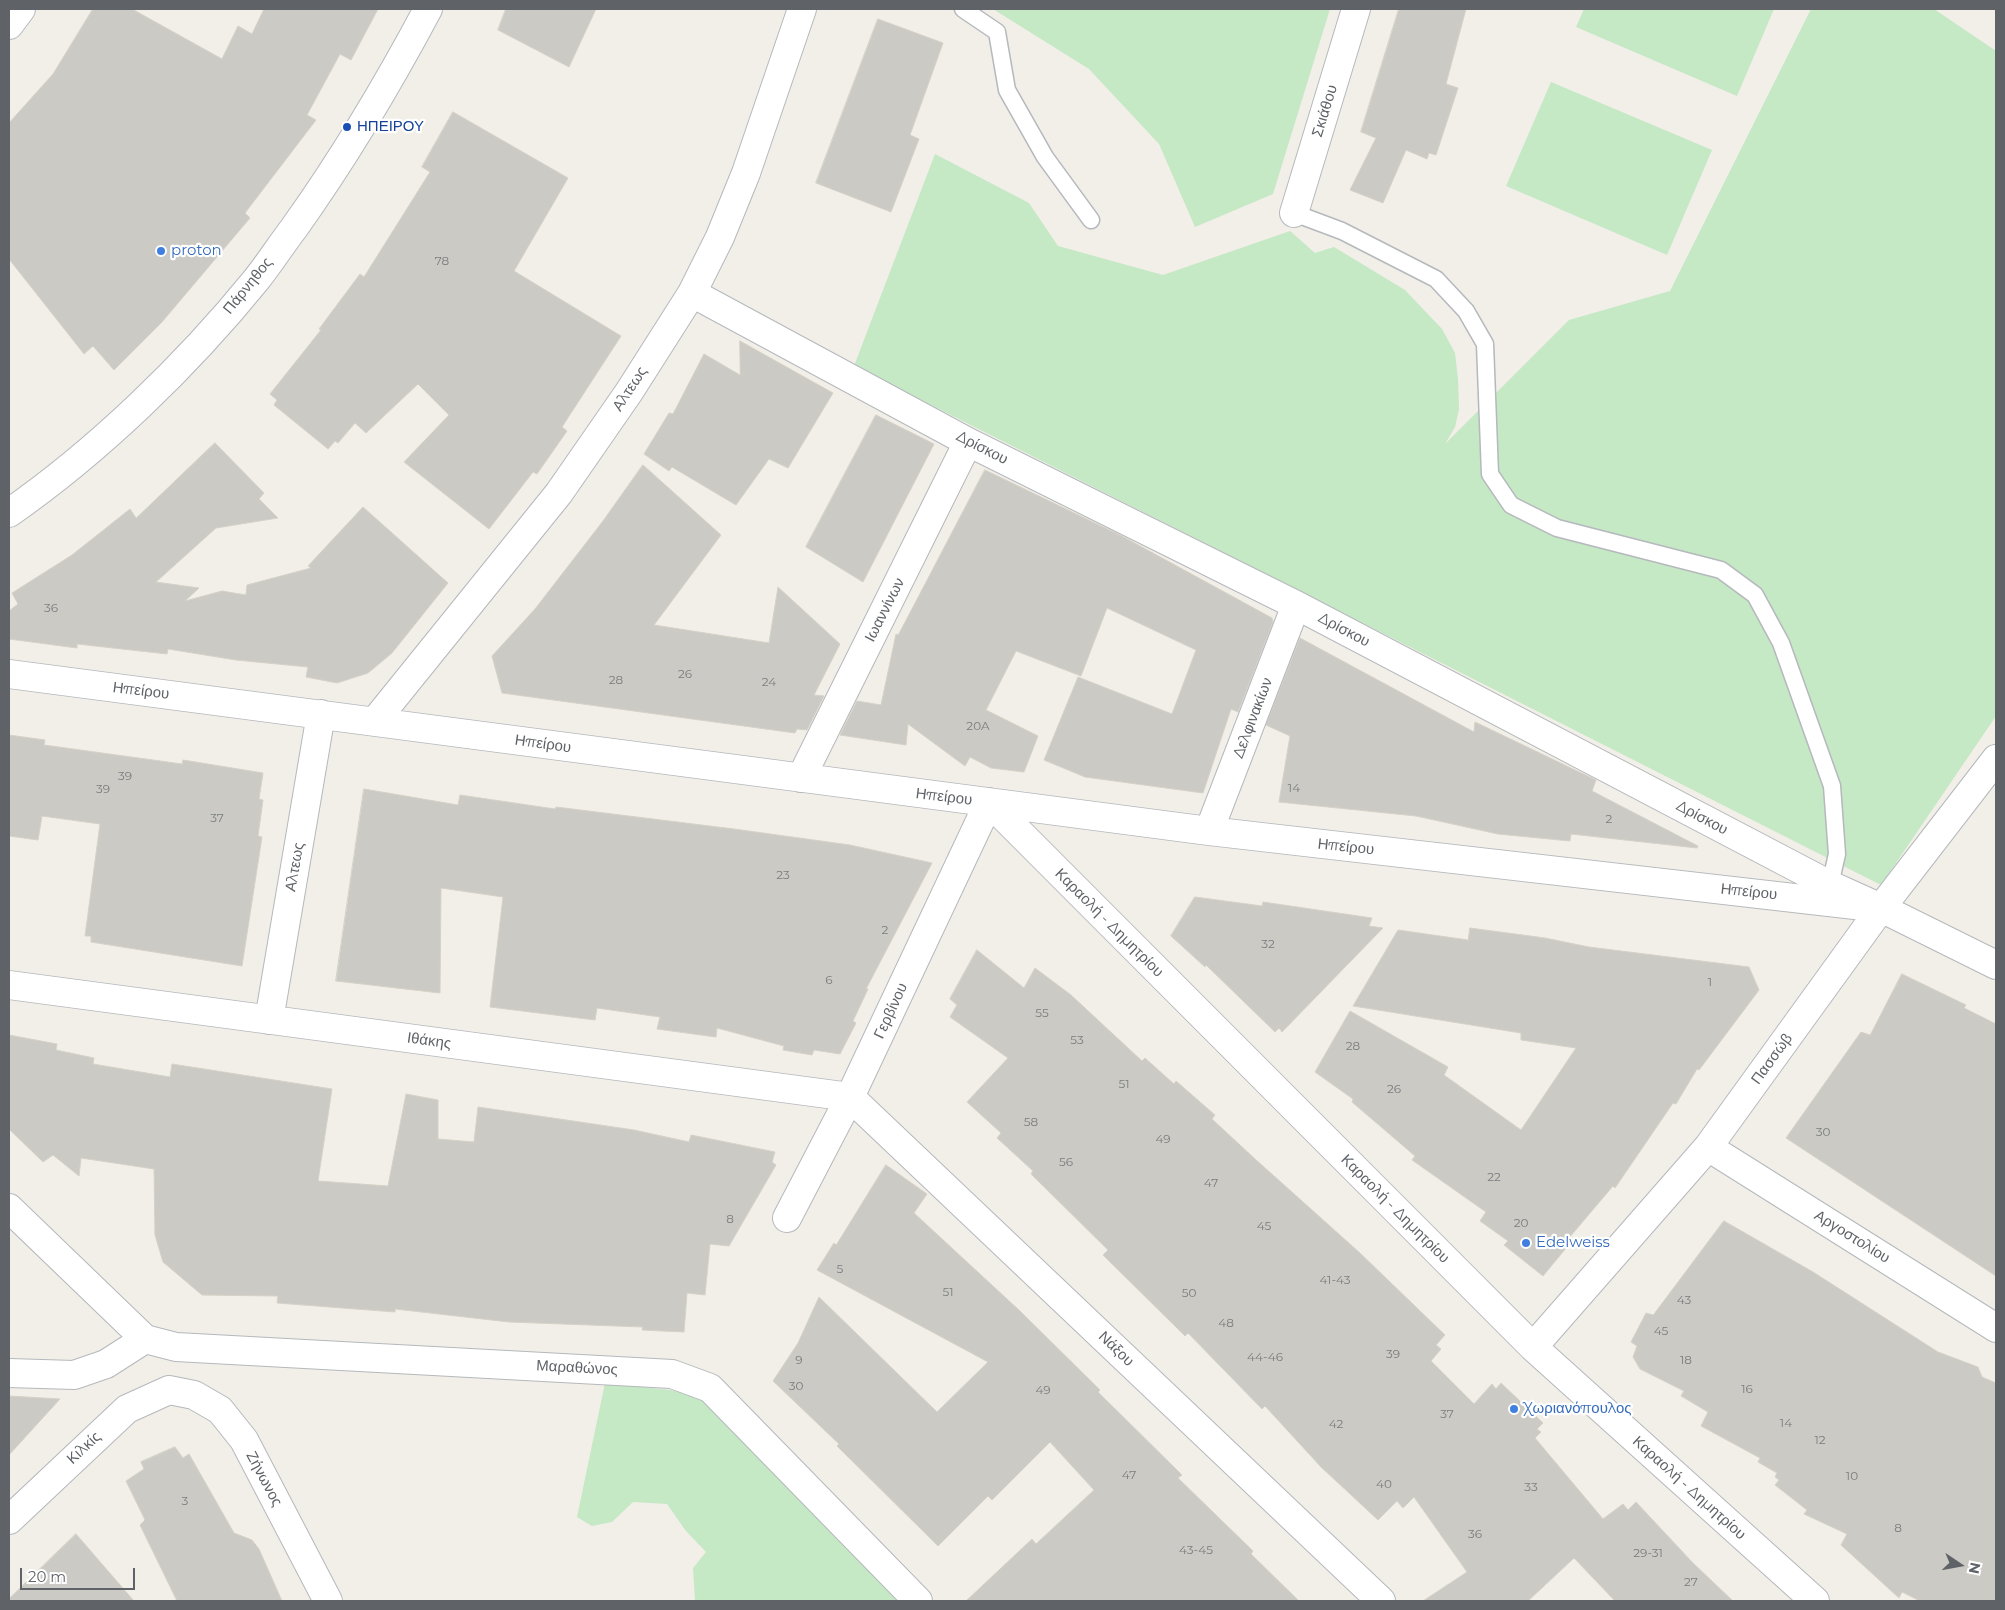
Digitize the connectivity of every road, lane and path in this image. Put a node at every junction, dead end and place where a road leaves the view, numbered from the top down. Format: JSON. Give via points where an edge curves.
{"nodes":[{"id":1,"x":22,"y":9,"type":"edge"},
{"id":2,"x":428,"y":9,"type":"edge"},
{"id":3,"x":802,"y":9,"type":"edge"},
{"id":4,"x":964,"y":9,"type":"edge"},
{"id":5,"x":1356,"y":9,"type":"edge"},
{"id":6,"x":9,"y":25,"type":"edge"},
{"id":7,"x":1294,"y":213,"type":"joint"},
{"id":8,"x":1091,"y":220,"type":"dead end"},
{"id":9,"x":692,"y":293,"type":"junction"},
{"id":10,"x":968,"y":442,"type":"junction"},
{"id":11,"x":9,"y":514,"type":"edge"},
{"id":12,"x":1296,"y":605,"type":"junction"},
{"id":13,"x":9,"y":674,"type":"edge"},
{"id":14,"x":321,"y":714,"type":"junction"},
{"id":15,"x":375,"y":721,"type":"junction"},
{"id":16,"x":1996,"y":759,"type":"edge"},
{"id":17,"x":801,"y":778,"type":"junction"},
{"id":18,"x":989,"y":802,"type":"junction"},
{"id":19,"x":1209,"y":831,"type":"junction"},
{"id":20,"x":1830,"y":885,"type":"junction"},
{"id":21,"x":1881,"y":908,"type":"junction"},
{"id":22,"x":1996,"y":965,"type":"edge"},
{"id":23,"x":9,"y":985,"type":"edge"},
{"id":24,"x":269,"y":1020,"type":"junction"},
{"id":25,"x":850,"y":1097,"type":"junction"},
{"id":26,"x":1708,"y":1147,"type":"junction"},
{"id":27,"x":9,"y":1208,"type":"edge"},
{"id":28,"x":787,"y":1218,"type":"dead end"},
{"id":29,"x":1996,"y":1328,"type":"edge"},
{"id":30,"x":145,"y":1339,"type":"junction"},
{"id":31,"x":1532,"y":1347,"type":"junction"},
{"id":32,"x":9,"y":1373,"type":"edge"},
{"id":33,"x":169,"y":1390,"type":"joint"},
{"id":34,"x":9,"y":1520,"type":"edge"},
{"id":35,"x":328,"y":1601,"type":"edge"},
{"id":36,"x":918,"y":1601,"type":"edge"},
{"id":37,"x":1381,"y":1601,"type":"edge"},
{"id":38,"x":1815,"y":1601,"type":"edge"}],
"edges":[{"from":1,"to":6,"type":"street"},
{"from":2,"to":11,"type":"street","name":"Πάρνηθος","via":[[387,86],[328,180],[256,280],[183,362],[107,434]]},
{"from":3,"to":9,"type":"street","name":"Αλτεως","via":[[746,173],[720,237]]},
{"from":4,"to":8,"type":"lane","via":[[997,32],[1007,90],[1044,157]]},
{"from":5,"to":7,"type":"street","name":"Σκιάθου"},
{"from":7,"to":20,"type":"lane","via":[[1342,232],[1436,279],[1466,311],[1485,344],[1490,474],[1511,506],[1556,528],[1720,570],[1756,595],[1781,642],[1832,786],[1838,854]]},
{"from":9,"to":10,"type":"street","name":"Δρίσκου"},
{"from":9,"to":15,"type":"street","name":"Αλτεως","via":[[559,493]]},
{"from":10,"to":12,"type":"street","name":"Δρίσκου"},
{"from":10,"to":17,"type":"street","name":"Ιωαννίνων"},
{"from":12,"to":19,"type":"street","name":"Δελφινακίων"},
{"from":12,"to":20,"type":"street","name":"Δρίσκου"},
{"from":13,"to":14,"type":"street","name":"Ηπείρου"},
{"from":14,"to":15,"type":"street","name":"Ηπείρου"},
{"from":14,"to":24,"type":"street","name":"Αλτεως"},
{"from":15,"to":17,"type":"street","name":"Ηπείρου"},
{"from":16,"to":21,"type":"street","name":"Πασσώβ"},
{"from":17,"to":18,"type":"street","name":"Ηπείρου"},
{"from":18,"to":19,"type":"street","name":"Ηπείρου"},
{"from":18,"to":25,"type":"street","name":"Γερβίνου"},
{"from":18,"to":31,"type":"street","name":"Καραολή - Δημητρίου"},
{"from":19,"to":21,"type":"street","name":"Ηπείρου"},
{"from":20,"to":21,"type":"street","name":"Δρίσκου"},
{"from":21,"to":22,"type":"street","name":"Δρίσκου"},
{"from":21,"to":26,"type":"street","name":"Πασσώβ"},
{"from":23,"to":24,"type":"street","name":"Ιθάκης"},
{"from":24,"to":25,"type":"street","name":"Ιθάκης"},
{"from":25,"to":28,"type":"street","name":"Γερβίνου"},
{"from":25,"to":37,"type":"street","name":"Νάξου"},
{"from":26,"to":29,"type":"street","name":"Αργοστολίου"},
{"from":26,"to":31,"type":"street","name":"Πασσώβ"},
{"from":27,"to":30,"type":"street"},
{"from":30,"to":32,"type":"street","via":[[106,1364],[74,1375]]},
{"from":30,"to":36,"type":"street","name":"Μαραθώνος","via":[[176,1347],[672,1374],[710,1388]]},
{"from":31,"to":38,"type":"street","name":"Καραολή - Δημητρίου"},
{"from":33,"to":34,"type":"street","name":"Κιλκίς","via":[[127,1409]]},
{"from":33,"to":35,"type":"street","name":"Ζήνωνος","via":[[194,1395],[220,1410],[244,1440]]}]}
